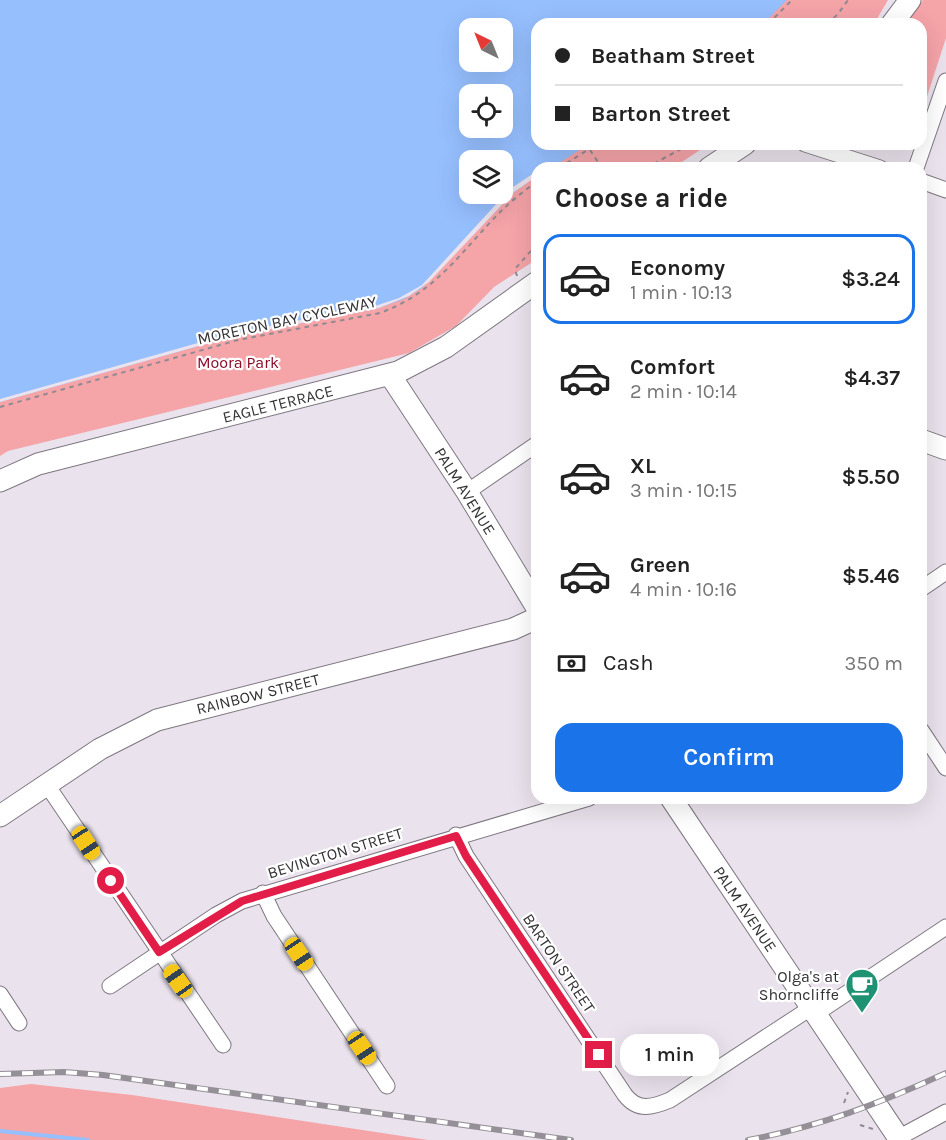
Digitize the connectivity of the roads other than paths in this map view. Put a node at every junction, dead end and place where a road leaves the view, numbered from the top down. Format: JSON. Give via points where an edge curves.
{"nodes":[{"id":1,"x":910,"y":0,"type":"edge"},
{"id":2,"x":896,"y":18,"type":"edge"},
{"id":3,"x":946,"y":81,"type":"edge"},
{"id":4,"x":927,"y":136,"type":"edge"},
{"id":5,"x":736,"y":150,"type":"edge"},
{"id":6,"x":824,"y":150,"type":"edge"},
{"id":7,"x":718,"y":162,"type":"edge"},
{"id":8,"x":861,"y":162,"type":"edge"},
{"id":9,"x":927,"y":183,"type":"edge"},
{"id":10,"x":946,"y":190,"type":"edge"},
{"id":11,"x":527,"y":280,"type":"edge"},
{"id":12,"x":390,"y":375,"type":"junction"},
{"id":13,"x":927,"y":442,"type":"edge"},
{"id":14,"x":531,"y":448,"type":"edge"},
{"id":15,"x":946,"y":449,"type":"edge"},
{"id":16,"x":0,"y":481,"type":"edge"},
{"id":17,"x":467,"y":492,"type":"junction"},
{"id":18,"x":946,"y":572,"type":"edge"},
{"id":19,"x":927,"y":585,"type":"edge"},
{"id":20,"x":531,"y":598,"type":"edge"},
{"id":21,"x":531,"y":621,"type":"edge"},
{"id":22,"x":927,"y":739,"type":"edge"},
{"id":23,"x":946,"y":768,"type":"edge"},
{"id":24,"x":46,"y":785,"type":"junction"},
{"id":25,"x":568,"y":804,"type":"edge"},
{"id":26,"x":674,"y":804,"type":"edge"},
{"id":27,"x":0,"y":816,"type":"edge"},
{"id":28,"x":456,"y":836,"type":"junction"},
{"id":29,"x":263,"y":894,"type":"junction"},
{"id":30,"x":946,"y":927,"type":"edge"},
{"id":31,"x":159,"y":952,"type":"junction"},
{"id":32,"x":110,"y":986,"type":"dead end"},
{"id":33,"x":0,"y":994,"type":"edge"},
{"id":34,"x":813,"y":1011,"type":"junction"},
{"id":35,"x":19,"y":1023,"type":"dead end"},
{"id":36,"x":223,"y":1046,"type":"dead end"},
{"id":37,"x":387,"y":1086,"type":"dead end"},
{"id":38,"x":946,"y":1112,"type":"edge"},
{"id":39,"x":899,"y":1139,"type":"edge"}],
"edges":[{"from":1,"to":2,"type":"street"},
{"from":3,"to":4,"type":"street"},
{"from":5,"to":7,"type":"street"},
{"from":6,"to":8,"type":"street"},
{"from":9,"to":10,"type":"street"},
{"from":11,"to":12,"type":"street","name":"EAGLE TERRACE","via":[[437,352]]},
{"from":12,"to":16,"type":"street","name":"EAGLE TERRACE","via":[[38,464]]},
{"from":12,"to":17,"type":"street","name":"PALM AVENUE"},
{"from":13,"to":15,"type":"street"},
{"from":14,"to":17,"type":"street"},
{"from":17,"to":20,"type":"street","name":"PALM AVENUE"},
{"from":18,"to":19,"type":"street"},
{"from":21,"to":24,"type":"street","name":"RAINBOW STREET","via":[[513,629],[157,720],[118,738]]},
{"from":22,"to":23,"type":"street"},
{"from":24,"to":27,"type":"street","name":"RAINBOW STREET"},
{"from":24,"to":31,"type":"street"},
{"from":25,"to":28,"type":"street","name":"BEVINGTON STREET"},
{"from":26,"to":34,"type":"street","name":"PALM AVENUE"},
{"from":28,"to":29,"type":"street","name":"BEVINGTON STREET"},
{"from":28,"to":34,"type":"street","name":"BARTON STREET","via":[[625,1095],[638,1107],[670,1100],[803,1013]]},
{"from":29,"to":31,"type":"street","name":"BEVINGTON STREET","via":[[229,907]]},
{"from":29,"to":37,"type":"street"},
{"from":30,"to":34,"type":"street","via":[[823,1010]]},
{"from":31,"to":32,"type":"street","name":"BEVINGTON STREET"},
{"from":31,"to":36,"type":"street"},
{"from":33,"to":35,"type":"street"},
{"from":34,"to":39,"type":"street","name":"PALM AVENUE"},
{"from":38,"to":39,"type":"street"}]}
